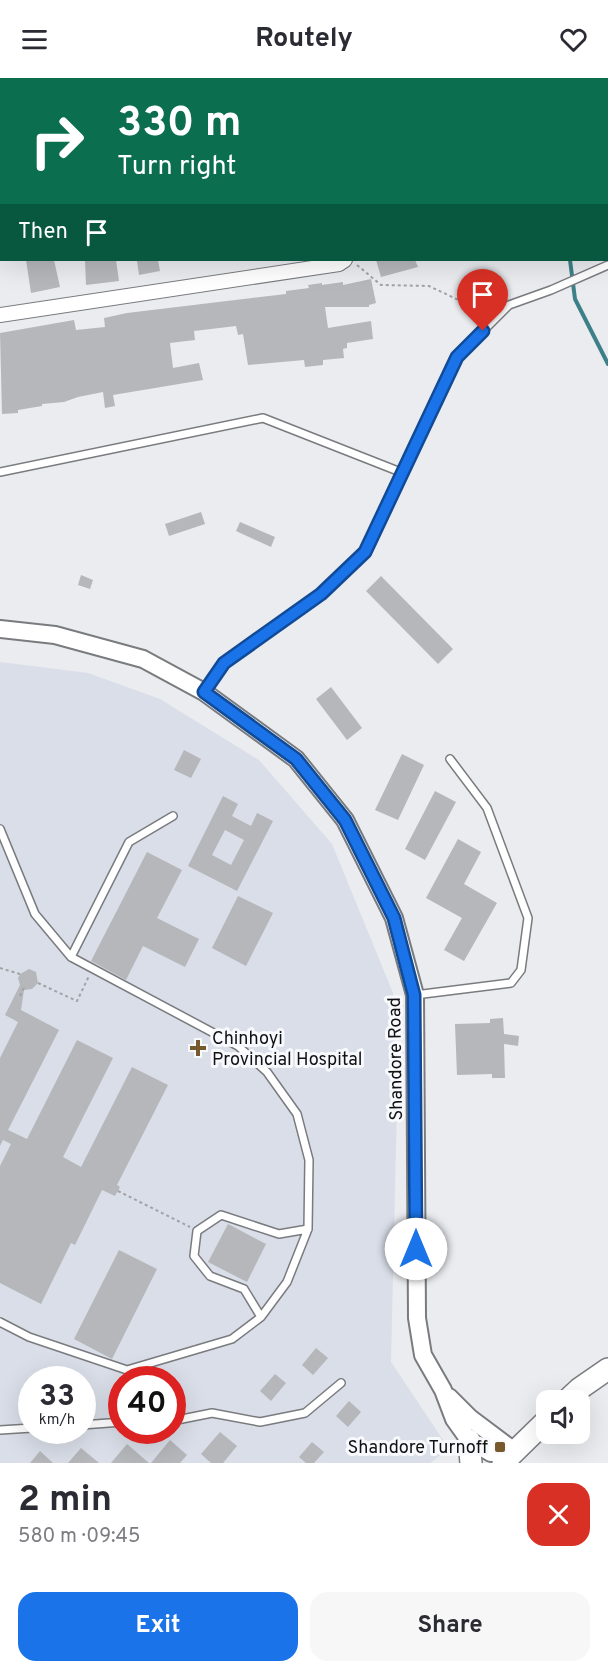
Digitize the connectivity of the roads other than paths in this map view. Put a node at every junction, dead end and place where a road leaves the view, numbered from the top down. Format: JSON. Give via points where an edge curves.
{"nodes":[{"id":1,"x":344,"y":261,"type":"edge"},
{"id":2,"x":608,"y":265,"type":"edge"},
{"id":3,"x":0,"y":315,"type":"edge"},
{"id":4,"x":0,"y":472,"type":"edge"},
{"id":5,"x":403,"y":473,"type":"junction"},
{"id":6,"x":0,"y":629,"type":"edge"},
{"id":7,"x":204,"y":692,"type":"junction"},
{"id":8,"x":450,"y":759,"type":"dead end"},
{"id":9,"x":173,"y":816,"type":"dead end"},
{"id":10,"x":0,"y":829,"type":"edge"},
{"id":11,"x":71,"y":957,"type":"junction"},
{"id":12,"x":414,"y":995,"type":"junction"},
{"id":13,"x":308,"y":1229,"type":"junction"},
{"id":14,"x":261,"y":1317,"type":"junction"},
{"id":15,"x":0,"y":1322,"type":"edge"},
{"id":16,"x":115,"y":1366,"type":"edge"},
{"id":17,"x":141,"y":1366,"type":"edge"},
{"id":18,"x":608,"y":1369,"type":"edge"},
{"id":19,"x":341,"y":1383,"type":"dead end"},
{"id":20,"x":442,"y":1390,"type":"junction"},
{"id":21,"x":578,"y":1390,"type":"edge"},
{"id":22,"x":186,"y":1418,"type":"edge"},
{"id":23,"x":18,"y":1429,"type":"edge"},
{"id":24,"x":0,"y":1430,"type":"edge"},
{"id":25,"x":536,"y":1431,"type":"edge"},
{"id":26,"x":469,"y":1440,"type":"junction"},
{"id":27,"x":509,"y":1457,"type":"edge"},
{"id":28,"x":471,"y":1463,"type":"edge"}],
"edges":[{"from":1,"to":3,"type":"street"},
{"from":2,"to":5,"type":"lane","via":[[509,305],[457,357]]},
{"from":4,"to":5,"type":"lane","via":[[263,418]]},
{"from":5,"to":7,"type":"lane","via":[[365,552],[321,594],[224,663]]},
{"from":6,"to":7,"type":"street","name":"Shandore Road","via":[[55,635],[143,659]]},
{"from":7,"to":12,"type":"street","name":"Shandore Road","via":[[296,759],[345,820],[394,918]]},
{"from":8,"to":12,"type":"lane","via":[[487,808],[528,918],[521,970],[511,983]]},
{"from":9,"to":11,"type":"lane","via":[[129,842]]},
{"from":10,"to":11,"type":"lane","via":[[36,914]]},
{"from":11,"to":13,"type":"lane","via":[[238,1046],[267,1072],[297,1114],[306,1148]]},
{"from":12,"to":20,"type":"street","name":"Shandore Road","via":[[417,1318],[423,1355]]},
{"from":13,"to":14,"type":"lane","via":[[287,1282]]},
{"from":13,"to":14,"type":"lane","via":[[279,1234],[221,1215],[197,1231],[194,1256],[210,1276],[244,1290]]},
{"from":14,"to":17,"type":"lane","via":[[232,1339]]},
{"from":15,"to":16,"type":"lane","via":[[29,1337]]},
{"from":18,"to":21,"type":"highway"},
{"from":19,"to":22,"type":"lane","via":[[305,1413],[260,1422],[212,1413]]},
{"from":20,"to":26,"type":"street","via":[[454,1419]]},
{"from":20,"to":27,"type":"street"},
{"from":23,"to":24,"type":"lane"},
{"from":25,"to":27,"type":"highway"},
{"from":26,"to":27,"type":"street","via":[[491,1453]]},
{"from":26,"to":28,"type":"highway"}]}
